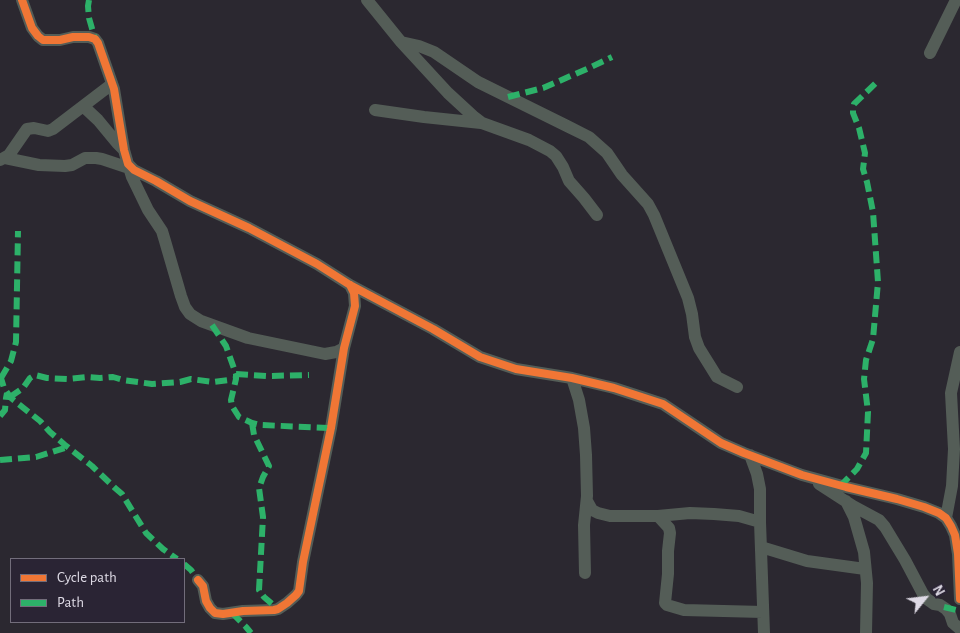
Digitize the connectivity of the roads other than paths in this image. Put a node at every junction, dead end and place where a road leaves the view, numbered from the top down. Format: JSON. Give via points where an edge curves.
{"nodes":[{"id":1,"x":22,"y":0,"type":"edge"},
{"id":2,"x":367,"y":0,"type":"edge"},
{"id":3,"x":956,"y":0,"type":"edge"},
{"id":4,"x":400,"y":42,"type":"junction"},
{"id":5,"x":930,"y":53,"type":"dead end"},
{"id":6,"x":112,"y":84,"type":"junction"},
{"id":7,"x":83,"y":106,"type":"junction"},
{"id":8,"x":375,"y":110,"type":"dead end"},
{"id":9,"x":482,"y":123,"type":"junction"},
{"id":10,"x":124,"y":150,"type":"junction"},
{"id":11,"x":2,"y":159,"type":"edge"},
{"id":12,"x":129,"y":166,"type":"junction"},
{"id":13,"x":597,"y":215,"type":"dead end"},
{"id":14,"x":350,"y":285,"type":"junction"},
{"id":15,"x":960,"y":352,"type":"edge"},
{"id":16,"x":339,"y":354,"type":"junction"},
{"id":17,"x":572,"y":378,"type":"junction"},
{"id":18,"x":737,"y":387,"type":"dead end"},
{"id":19,"x":750,"y":456,"type":"junction"},
{"id":20,"x":802,"y":474,"type":"junction"},
{"id":21,"x":587,"y":501,"type":"junction"},
{"id":22,"x":846,"y":501,"type":"junction"},
{"id":23,"x":658,"y":516,"type":"junction"},
{"id":24,"x":946,"y":518,"type":"junction"},
{"id":25,"x":760,"y":522,"type":"junction"},
{"id":26,"x":761,"y":547,"type":"junction"},
{"id":27,"x":866,"y":569,"type":"junction"},
{"id":28,"x":585,"y":573,"type":"dead end"},
{"id":29,"x":198,"y":580,"type":"dead end"},
{"id":30,"x":960,"y":599,"type":"edge"},
{"id":31,"x":763,"y":612,"type":"junction"},
{"id":32,"x":960,"y":629,"type":"edge"},
{"id":33,"x":764,"y":633,"type":"edge"},
{"id":34,"x":866,"y":633,"type":"edge"}],
"edges":[{"from":1,"to":6,"type":"street","via":[[32,28],[43,40],[94,39]]},
{"from":2,"to":4,"type":"street"},
{"from":3,"to":5,"type":"street"},
{"from":4,"to":9,"type":"street","via":[[466,111]]},
{"from":4,"to":18,"type":"street","via":[[434,52],[478,82],[589,137],[607,153],[654,215],[688,298],[699,348],[717,377]]},
{"from":6,"to":7,"type":"street"},
{"from":6,"to":10,"type":"street"},
{"from":7,"to":10,"type":"street"},
{"from":7,"to":11,"type":"street","via":[[53,129],[27,129],[9,155]]},
{"from":8,"to":9,"type":"street"},
{"from":9,"to":13,"type":"street","via":[[550,151]]},
{"from":10,"to":12,"type":"street"},
{"from":11,"to":12,"type":"street","via":[[65,166],[85,158],[96,158]]},
{"from":12,"to":14,"type":"street","via":[[190,201],[317,264]]},
{"from":12,"to":16,"type":"street","via":[[148,210],[162,231],[181,296],[190,314],[248,338]]},
{"from":14,"to":16,"type":"street","via":[[355,306]]},
{"from":14,"to":17,"type":"street","via":[[480,357],[516,369]]},
{"from":15,"to":24,"type":"street","via":[[951,393],[954,449]]},
{"from":16,"to":29,"type":"street","via":[[331,428],[299,591],[274,610],[223,614],[210,608]]},
{"from":17,"to":19,"type":"street","via":[[663,404],[721,443]]},
{"from":17,"to":21,"type":"street","via":[[584,428]]},
{"from":19,"to":20,"type":"street"},
{"from":19,"to":25,"type":"street","via":[[758,474]]},
{"from":20,"to":22,"type":"street"},
{"from":20,"to":24,"type":"street","via":[[924,506]]},
{"from":21,"to":23,"type":"street","via":[[592,510],[610,516]]},
{"from":21,"to":28,"type":"street"},
{"from":22,"to":27,"type":"street","via":[[857,524]]},
{"from":22,"to":32,"type":"street","via":[[880,520],[922,594],[946,610]]},
{"from":23,"to":25,"type":"street","via":[[714,514]]},
{"from":23,"to":31,"type":"street","via":[[670,533],[667,605],[684,610]]},
{"from":24,"to":30,"type":"street","via":[[954,534],[958,554]]},
{"from":25,"to":26,"type":"street"},
{"from":26,"to":27,"type":"street","via":[[807,561]]},
{"from":26,"to":31,"type":"street"},
{"from":27,"to":34,"type":"street"},
{"from":31,"to":33,"type":"street"}]}
